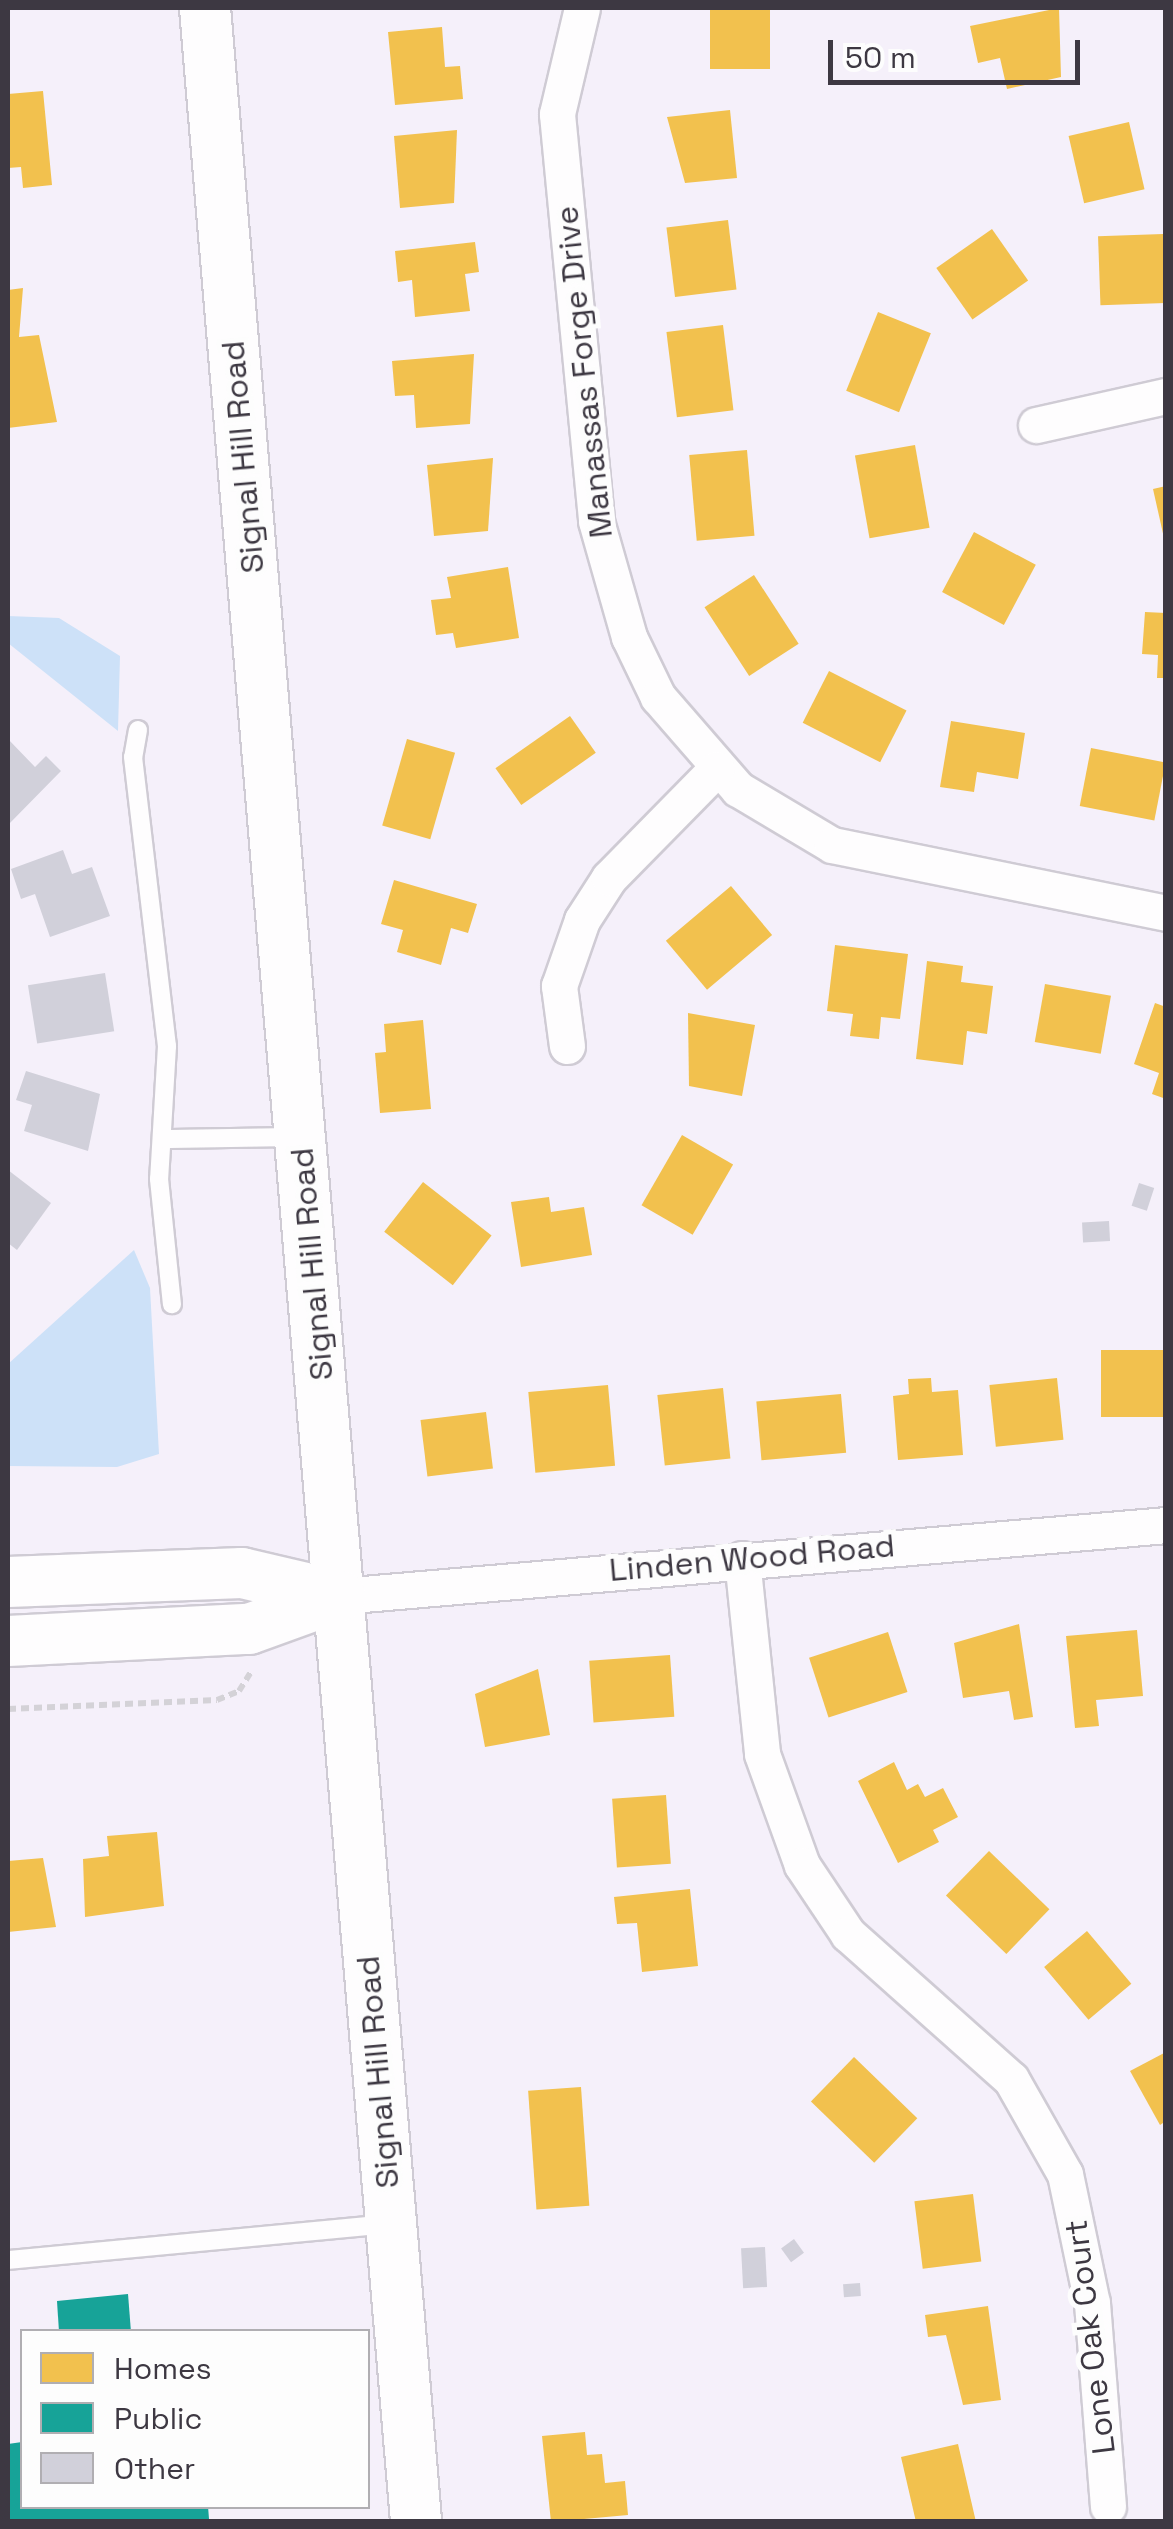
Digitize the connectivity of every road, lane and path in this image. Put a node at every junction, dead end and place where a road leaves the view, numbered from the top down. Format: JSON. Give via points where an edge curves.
{"nodes":[{"id":1,"x":205,"y":8,"type":"edge"},
{"id":2,"x":582,"y":8,"type":"edge"},
{"id":3,"x":1166,"y":396,"type":"edge"},
{"id":4,"x":1036,"y":425,"type":"dead end"},
{"id":5,"x":138,"y":730,"type":"dead end"},
{"id":6,"x":716,"y":769,"type":"junction"},
{"id":7,"x":1166,"y":913,"type":"edge"},
{"id":8,"x":567,"y":1046,"type":"dead end"},
{"id":9,"x":301,"y":1137,"type":"junction"},
{"id":10,"x":164,"y":1139,"type":"junction"},
{"id":11,"x":172,"y":1304,"type":"dead end"},
{"id":12,"x":1166,"y":1525,"type":"edge"},
{"id":13,"x":742,"y":1560,"type":"junction"},
{"id":14,"x":8,"y":1582,"type":"edge"},
{"id":15,"x":340,"y":1596,"type":"junction"},
{"id":16,"x":8,"y":1641,"type":"edge"},
{"id":17,"x":254,"y":1666,"type":"dead end"},
{"id":18,"x":8,"y":1709,"type":"edge"},
{"id":19,"x":391,"y":2224,"type":"junction"},
{"id":20,"x":8,"y":2260,"type":"edge"},
{"id":21,"x":1108,"y":2506,"type":"dead end"},
{"id":22,"x":416,"y":2522,"type":"edge"}],
"edges":[{"from":1,"to":9,"type":"main road","name":"Signal Hill Road"},
{"from":2,"to":6,"type":"street","name":"Manassas Forge Drive","via":[[557,114],[596,521],[629,637],[658,697]]},
{"from":3,"to":4,"type":"street"},
{"from":5,"to":10,"type":"lane","via":[[134,757],[167,1046]]},
{"from":6,"to":7,"type":"street","name":"Manassas Forge Drive","via":[[783,820],[894,864]]},
{"from":6,"to":8,"type":"street","via":[[610,878],[582,920],[559,986]]},
{"from":9,"to":10,"type":"lane"},
{"from":9,"to":15,"type":"main road","name":"Signal Hill Road"},
{"from":10,"to":11,"type":"lane"},
{"from":12,"to":13,"type":"street","name":"Linden Wood Road"},
{"from":13,"to":15,"type":"street","name":"Linden Wood Road"},
{"from":13,"to":21,"type":"street","name":"Lone Oak Court","via":[[762,1754],[802,1865],[848,1934],[1010,2079],[1065,2174],[1092,2303]]},
{"from":14,"to":15,"type":"main road","via":[[242,1573]]},
{"from":15,"to":16,"type":"main road","via":[[249,1629]]},
{"from":15,"to":19,"type":"main road","name":"Signal Hill Road"},
{"from":17,"to":18,"type":"path","via":[[240,1691],[216,1700]]},
{"from":19,"to":20,"type":"lane"},
{"from":19,"to":22,"type":"main road","name":"Signal Hill Road"}]}
